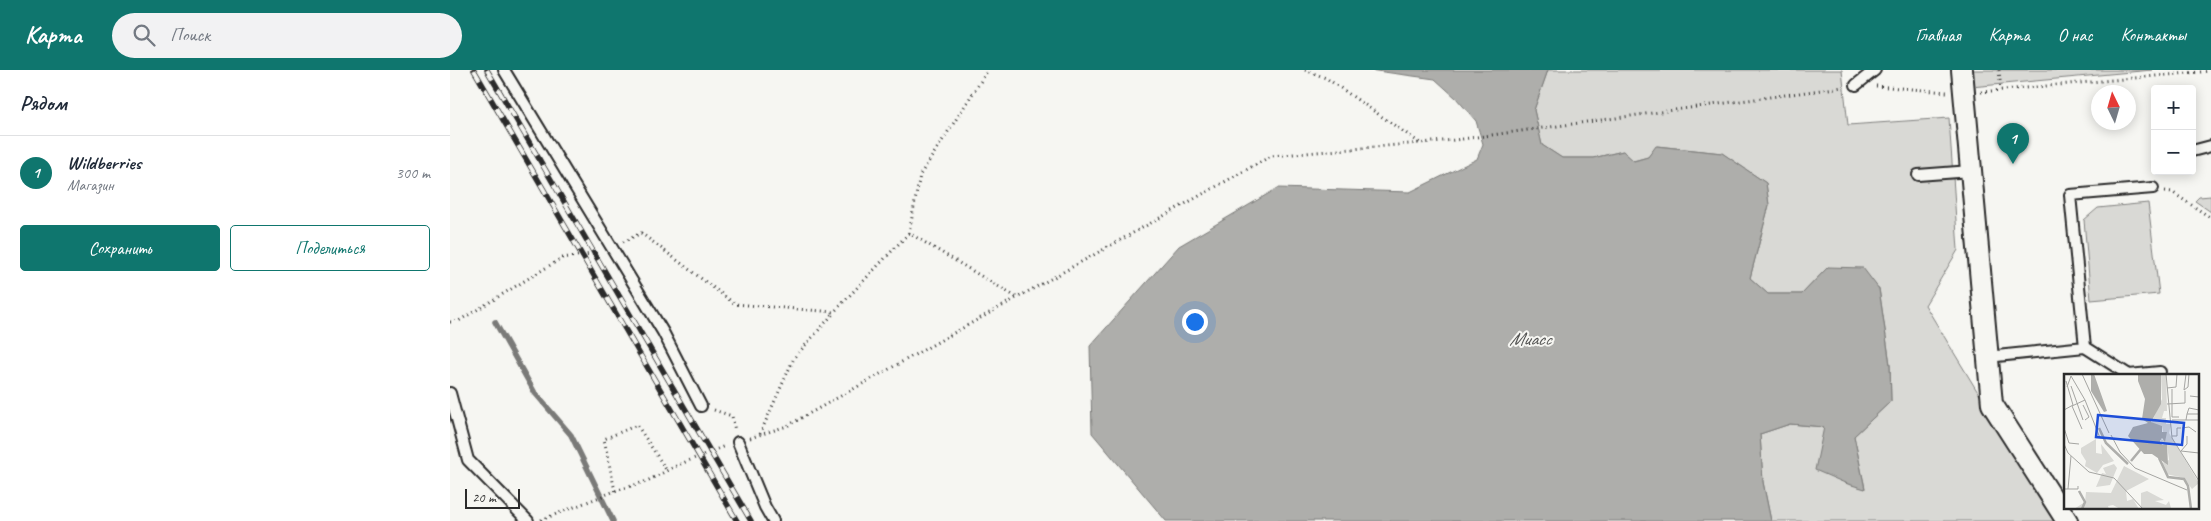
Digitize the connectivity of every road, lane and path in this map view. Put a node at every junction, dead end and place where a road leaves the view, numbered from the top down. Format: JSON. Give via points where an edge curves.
{"nodes":[{"id":1,"x":504,"y":70,"type":"edge"},
{"id":2,"x":988,"y":70,"type":"edge"},
{"id":3,"x":1305,"y":70,"type":"edge"},
{"id":4,"x":1875,"y":70,"type":"edge"},
{"id":5,"x":1962,"y":70,"type":"edge"},
{"id":6,"x":1998,"y":70,"type":"edge"},
{"id":7,"x":2211,"y":70,"type":"edge"},
{"id":8,"x":1856,"y":85,"type":"junction"},
{"id":9,"x":2001,"y":90,"type":"junction"},
{"id":10,"x":1964,"y":93,"type":"junction"},
{"id":11,"x":1420,"y":143,"type":"junction"},
{"id":12,"x":2211,"y":146,"type":"edge"},
{"id":13,"x":2196,"y":150,"type":"edge"},
{"id":14,"x":1970,"y":171,"type":"junction"},
{"id":15,"x":1918,"y":175,"type":"dead end"},
{"id":16,"x":2153,"y":188,"type":"joint"},
{"id":17,"x":2211,"y":218,"type":"edge"},
{"id":18,"x":909,"y":233,"type":"junction"},
{"id":19,"x":610,"y":248,"type":"junction"},
{"id":20,"x":1017,"y":298,"type":"junction"},
{"id":21,"x":834,"y":312,"type":"junction"},
{"id":22,"x":450,"y":322,"type":"edge"},
{"id":23,"x":2085,"y":348,"type":"junction"},
{"id":24,"x":1988,"y":357,"type":"junction"},
{"id":25,"x":2160,"y":372,"type":"dead end"},
{"id":26,"x":2126,"y":374,"type":"edge"},
{"id":27,"x":2139,"y":374,"type":"edge"},
{"id":28,"x":450,"y":393,"type":"edge"},
{"id":29,"x":701,"y":406,"type":"joint"},
{"id":30,"x":760,"y":435,"type":"junction"},
{"id":31,"x":738,"y":442,"type":"junction"},
{"id":32,"x":667,"y":471,"type":"junction"},
{"id":33,"x":614,"y":491,"type":"junction"},
{"id":34,"x":528,"y":521,"type":"edge"},
{"id":35,"x":538,"y":521,"type":"edge"},
{"id":36,"x":773,"y":521,"type":"edge"},
{"id":37,"x":2068,"y":521,"type":"edge"}],
"edges":[{"from":1,"to":19,"type":"lane"},
{"from":2,"to":18,"type":"path","via":[[920,175]]},
{"from":3,"to":11,"type":"path","via":[[1326,78]]},
{"from":4,"to":8,"type":"lane"},
{"from":5,"to":10,"type":"street"},
{"from":6,"to":9,"type":"path"},
{"from":7,"to":9,"type":"path"},
{"from":8,"to":10,"type":"path"},
{"from":8,"to":11,"type":"path"},
{"from":9,"to":10,"type":"path"},
{"from":10,"to":14,"type":"street"},
{"from":11,"to":20,"type":"path","via":[[1271,156]]},
{"from":12,"to":13,"type":"lane"},
{"from":14,"to":15,"type":"lane"},
{"from":14,"to":24,"type":"street"},
{"from":16,"to":17,"type":"path","via":[[2172,192]]},
{"from":16,"to":23,"type":"lane","via":[[2070,196]]},
{"from":18,"to":20,"type":"path"},
{"from":18,"to":21,"type":"path"},
{"from":19,"to":21,"type":"path","via":[[641,233],[736,304]]},
{"from":19,"to":22,"type":"path","via":[[595,255],[562,258],[457,322]]},
{"from":19,"to":29,"type":"lane","via":[[663,332]]},
{"from":20,"to":30,"type":"path","via":[[787,426]]},
{"from":21,"to":30,"type":"path","via":[[794,358]]},
{"from":23,"to":24,"type":"lane"},
{"from":23,"to":26,"type":"lane"},
{"from":24,"to":37,"type":"street","via":[[1992,404]]},
{"from":25,"to":27,"type":"lane"},
{"from":28,"to":34,"type":"lane","via":[[468,460]]},
{"from":29,"to":31,"type":"path","via":[[732,416]]},
{"from":30,"to":31,"type":"path"},
{"from":31,"to":32,"type":"path"},
{"from":31,"to":36,"type":"lane"},
{"from":32,"to":33,"type":"path"},
{"from":32,"to":33,"type":"path","via":[[636,425],[604,438]]},
{"from":33,"to":35,"type":"path"}]}
